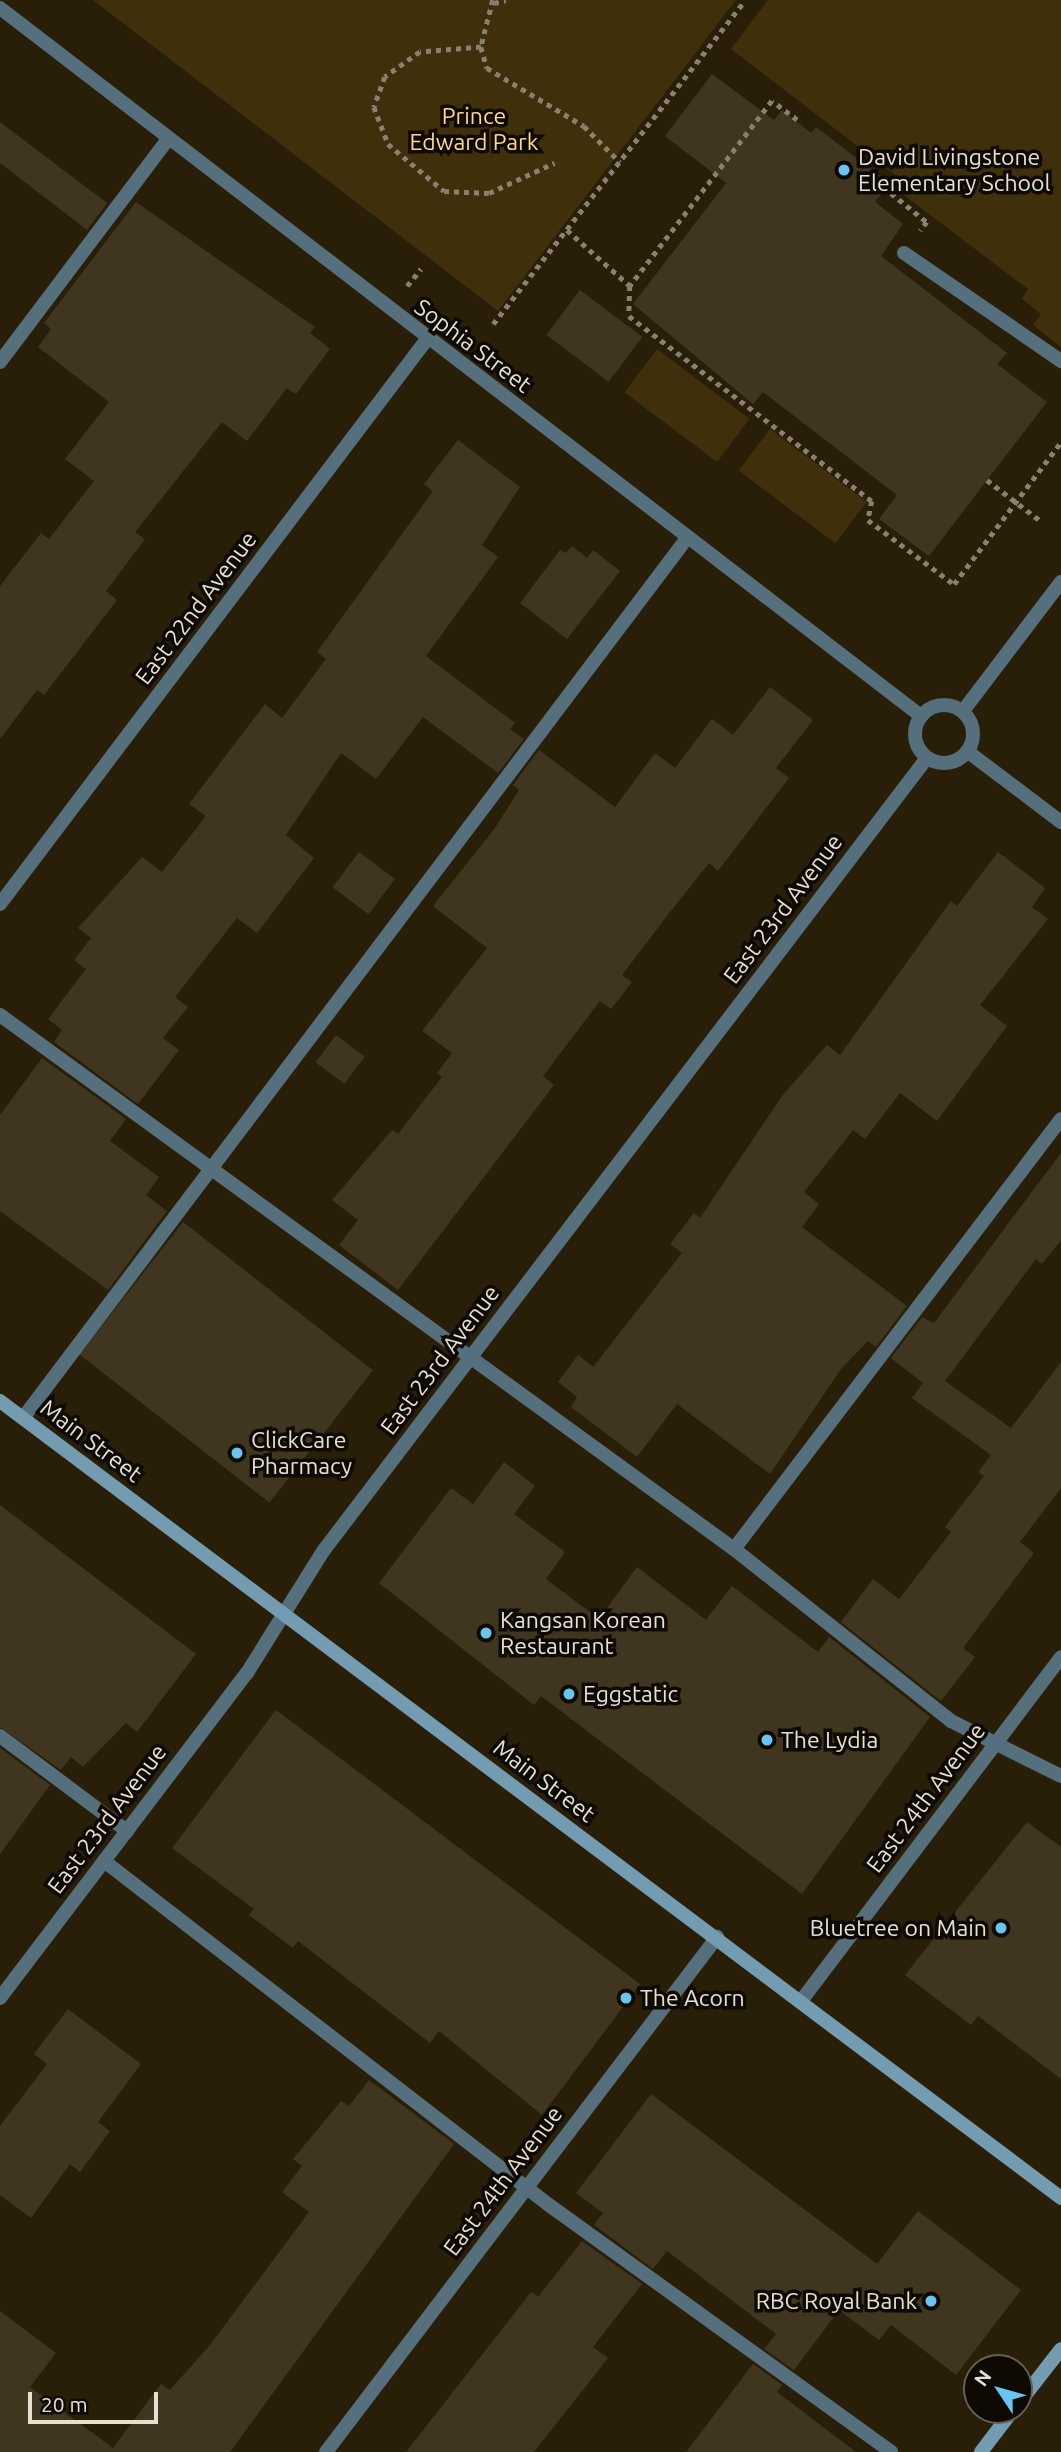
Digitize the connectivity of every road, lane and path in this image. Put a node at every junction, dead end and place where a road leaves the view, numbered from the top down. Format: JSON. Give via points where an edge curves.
{"nodes":[{"id":1,"x":506,"y":0,"type":"edge"},
{"id":2,"x":745,"y":0,"type":"edge"},
{"id":3,"x":494,"y":1,"type":"edge"},
{"id":4,"x":0,"y":8,"type":"edge"},
{"id":5,"x":481,"y":47,"type":"junction"},
{"id":6,"x":797,"y":120,"type":"dead end"},
{"id":7,"x":168,"y":139,"type":"junction"},
{"id":8,"x":620,"y":162,"type":"junction"},
{"id":9,"x":554,"y":163,"type":"dead end"},
{"id":10,"x":891,"y":193,"type":"dead end"},
{"id":11,"x":913,"y":210,"type":"dead end"},
{"id":12,"x":567,"y":230,"type":"junction"},
{"id":13,"x":904,"y":253,"type":"dead end"},
{"id":14,"x":421,"y":269,"type":"dead end"},
{"id":15,"x":631,"y":286,"type":"junction"},
{"id":16,"x":406,"y":287,"type":"dead end"},
{"id":17,"x":493,"y":324,"type":"dead end"},
{"id":18,"x":427,"y":339,"type":"junction"},
{"id":19,"x":0,"y":362,"type":"edge"},
{"id":20,"x":1061,"y":362,"type":"edge"},
{"id":21,"x":1061,"y":442,"type":"edge"},
{"id":22,"x":987,"y":480,"type":"dead end"},
{"id":23,"x":1018,"y":503,"type":"junction"},
{"id":24,"x":1042,"y":522,"type":"dead end"},
{"id":25,"x":687,"y":538,"type":"junction"},
{"id":26,"x":1061,"y":582,"type":"edge"},
{"id":27,"x":963,"y":712,"type":"junction"},
{"id":28,"x":922,"y":716,"type":"junction"},
{"id":29,"x":967,"y":751,"type":"junction"},
{"id":30,"x":927,"y":758,"type":"junction"},
{"id":31,"x":1061,"y":822,"type":"edge"},
{"id":32,"x":0,"y":904,"type":"edge"},
{"id":33,"x":0,"y":1015,"type":"edge"},
{"id":34,"x":1061,"y":1119,"type":"edge"},
{"id":35,"x":209,"y":1168,"type":"junction"},
{"id":36,"x":469,"y":1359,"type":"junction"},
{"id":37,"x":0,"y":1401,"type":"edge"},
{"id":38,"x":23,"y":1418,"type":"junction"},
{"id":39,"x":734,"y":1549,"type":"junction"},
{"id":40,"x":284,"y":1615,"type":"junction"},
{"id":41,"x":1061,"y":1657,"type":"edge"},
{"id":42,"x":0,"y":1736,"type":"edge"},
{"id":43,"x":997,"y":1742,"type":"junction"},
{"id":44,"x":1061,"y":1776,"type":"edge"},
{"id":45,"x":127,"y":1830,"type":"junction"},
{"id":46,"x":104,"y":1861,"type":"junction"},
{"id":47,"x":717,"y":1937,"type":"junction"},
{"id":48,"x":0,"y":1998,"type":"edge"},
{"id":49,"x":801,"y":2001,"type":"junction"},
{"id":50,"x":527,"y":2188,"type":"junction"},
{"id":51,"x":1061,"y":2198,"type":"edge"},
{"id":52,"x":1061,"y":2349,"type":"edge"},
{"id":53,"x":1033,"y":2385,"type":"edge"},
{"id":54,"x":1002,"y":2424,"type":"edge"},
{"id":55,"x":326,"y":2452,"type":"edge"},
{"id":56,"x":891,"y":2452,"type":"edge"},
{"id":57,"x":981,"y":2452,"type":"edge"}],
"edges":[{"from":1,"to":3,"type":"path"},
{"from":2,"to":8,"type":"path"},
{"from":3,"to":5,"type":"path"},
{"from":4,"to":7,"type":"street","name":"Sophia Street"},
{"from":5,"to":8,"type":"path","via":[[488,68],[584,125]]},
{"from":5,"to":9,"type":"path","via":[[420,52],[384,77],[373,107],[388,144],[444,191],[489,193]]},
{"from":6,"to":15,"type":"path","via":[[772,101]]},
{"from":7,"to":18,"type":"street","name":"Sophia Street"},
{"from":7,"to":19,"type":"street"},
{"from":8,"to":12,"type":"path"},
{"from":10,"to":11,"type":"path"},
{"from":12,"to":15,"type":"path"},
{"from":12,"to":17,"type":"path"},
{"from":13,"to":20,"type":"street"},
{"from":14,"to":16,"type":"path"},
{"from":15,"to":23,"type":"path","via":[[629,316],[872,501],[869,520],[954,584]]},
{"from":18,"to":25,"type":"street","name":"Sophia Street"},
{"from":18,"to":32,"type":"street","name":"East 22nd Avenue"},
{"from":21,"to":23,"type":"path"},
{"from":22,"to":23,"type":"path"},
{"from":23,"to":24,"type":"path"},
{"from":25,"to":28,"type":"street","name":"Sophia Street"},
{"from":25,"to":35,"type":"street"},
{"from":26,"to":27,"type":"street"},
{"from":27,"to":28,"type":"street","via":[[937,706]]},
{"from":27,"to":29,"type":"street","via":[[973,735]]},
{"from":28,"to":30,"type":"street","via":[[916,743]]},
{"from":29,"to":30,"type":"street","via":[[953,762]]},
{"from":29,"to":31,"type":"street"},
{"from":30,"to":36,"type":"street","name":"East 23rd Avenue"},
{"from":33,"to":35,"type":"street"},
{"from":34,"to":39,"type":"street"},
{"from":35,"to":36,"type":"street"},
{"from":35,"to":38,"type":"street"},
{"from":36,"to":39,"type":"street"},
{"from":36,"to":40,"type":"street","name":"East 23rd Avenue","via":[[324,1549]]},
{"from":37,"to":38,"type":"main road","name":"Main Street"},
{"from":38,"to":40,"type":"main road","name":"Main Street"},
{"from":39,"to":43,"type":"street","via":[[951,1721]]},
{"from":40,"to":45,"type":"street","name":"East 23rd Avenue"},
{"from":40,"to":47,"type":"main road","name":"Main Street"},
{"from":41,"to":43,"type":"street","name":"East 24th Avenue"},
{"from":42,"to":45,"type":"street"},
{"from":43,"to":44,"type":"street"},
{"from":43,"to":49,"type":"street","name":"East 24th Avenue"},
{"from":45,"to":46,"type":"street","name":"East 23rd Avenue"},
{"from":46,"to":48,"type":"street","name":"East 23rd Avenue"},
{"from":46,"to":50,"type":"street"},
{"from":47,"to":49,"type":"main road","name":"Main Street"},
{"from":47,"to":50,"type":"street","name":"East 24th Avenue"},
{"from":49,"to":51,"type":"main road","name":"Main Street"},
{"from":50,"to":55,"type":"street","name":"East 24th Avenue"},
{"from":50,"to":56,"type":"street"},
{"from":52,"to":53,"type":"main road"},
{"from":54,"to":57,"type":"main road"}]}
